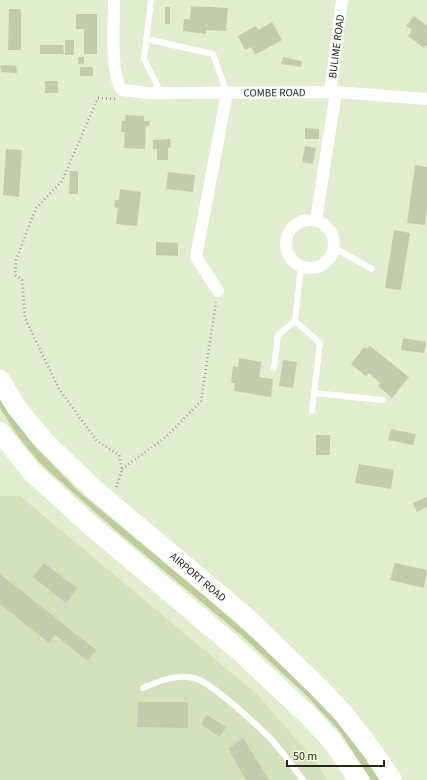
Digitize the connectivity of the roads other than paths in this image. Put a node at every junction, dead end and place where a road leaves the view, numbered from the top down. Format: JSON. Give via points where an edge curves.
{"nodes":[{"id":1,"x":114,"y":0,"type":"edge"},
{"id":2,"x":151,"y":0,"type":"edge"},
{"id":3,"x":342,"y":0,"type":"edge"},
{"id":4,"x":146,"y":39,"type":"junction"},
{"id":5,"x":161,"y":93,"type":"junction"},
{"id":6,"x":227,"y":93,"type":"junction"},
{"id":7,"x":333,"y":93,"type":"junction"},
{"id":8,"x":427,"y":99,"type":"edge"},
{"id":9,"x":316,"y":220,"type":"junction"},
{"id":10,"x":334,"y":248,"type":"junction"},
{"id":11,"x":301,"y":267,"type":"junction"},
{"id":12,"x":372,"y":269,"type":"dead end"},
{"id":13,"x":218,"y":291,"type":"road end"},
{"id":14,"x":296,"y":321,"type":"junction"},
{"id":15,"x":274,"y":368,"type":"dead end"},
{"id":16,"x":0,"y":380,"type":"edge"},
{"id":17,"x":314,"y":393,"type":"junction"},
{"id":18,"x":382,"y":400,"type":"dead end"},
{"id":19,"x":312,"y":412,"type":"dead end"},
{"id":20,"x":0,"y":432,"type":"edge"},
{"id":21,"x":143,"y":688,"type":"dead end"},
{"id":22,"x":303,"y":780,"type":"edge"},
{"id":23,"x":359,"y":780,"type":"edge"},
{"id":24,"x":392,"y":780,"type":"edge"}],
"edges":[{"from":1,"to":5,"type":"street","name":"COMBE ROAD","via":[[115,67],[116,78],[122,90]]},
{"from":2,"to":4,"type":"lane"},
{"from":3,"to":7,"type":"street","name":"BULIME ROAD"},
{"from":4,"to":5,"type":"lane","via":[[144,59]]},
{"from":4,"to":6,"type":"lane","via":[[212,54]]},
{"from":5,"to":6,"type":"street","name":"COMBE ROAD"},
{"from":6,"to":7,"type":"street","name":"COMBE ROAD"},
{"from":6,"to":13,"type":"street","via":[[196,258]]},
{"from":7,"to":8,"type":"street","name":"COMBE ROAD"},
{"from":7,"to":9,"type":"street","name":"BULIME ROAD"},
{"from":9,"to":10,"type":"street","via":[[326,226],[333,236]]},
{"from":9,"to":11,"type":"street","via":[[304,221],[293,227],[287,237],[286,249],[291,260]]},
{"from":10,"to":11,"type":"street","via":[[331,258],[322,265],[312,268]]},
{"from":10,"to":12,"type":"lane"},
{"from":11,"to":14,"type":"lane"},
{"from":14,"to":15,"type":"lane","via":[[278,335]]},
{"from":14,"to":17,"type":"lane","via":[[320,343]]},
{"from":16,"to":24,"type":"highway","name":"AIRPORT ROAD","via":[[17,408],[44,442],[107,501],[246,617],[318,687],[371,749]]},
{"from":17,"to":18,"type":"lane"},
{"from":17,"to":19,"type":"lane"},
{"from":20,"to":23,"type":"highway","via":[[43,483],[235,647],[311,718],[332,741]]},
{"from":21,"to":22,"type":"lane","via":[[162,679],[178,678],[194,678],[207,685],[271,739]]}]}
